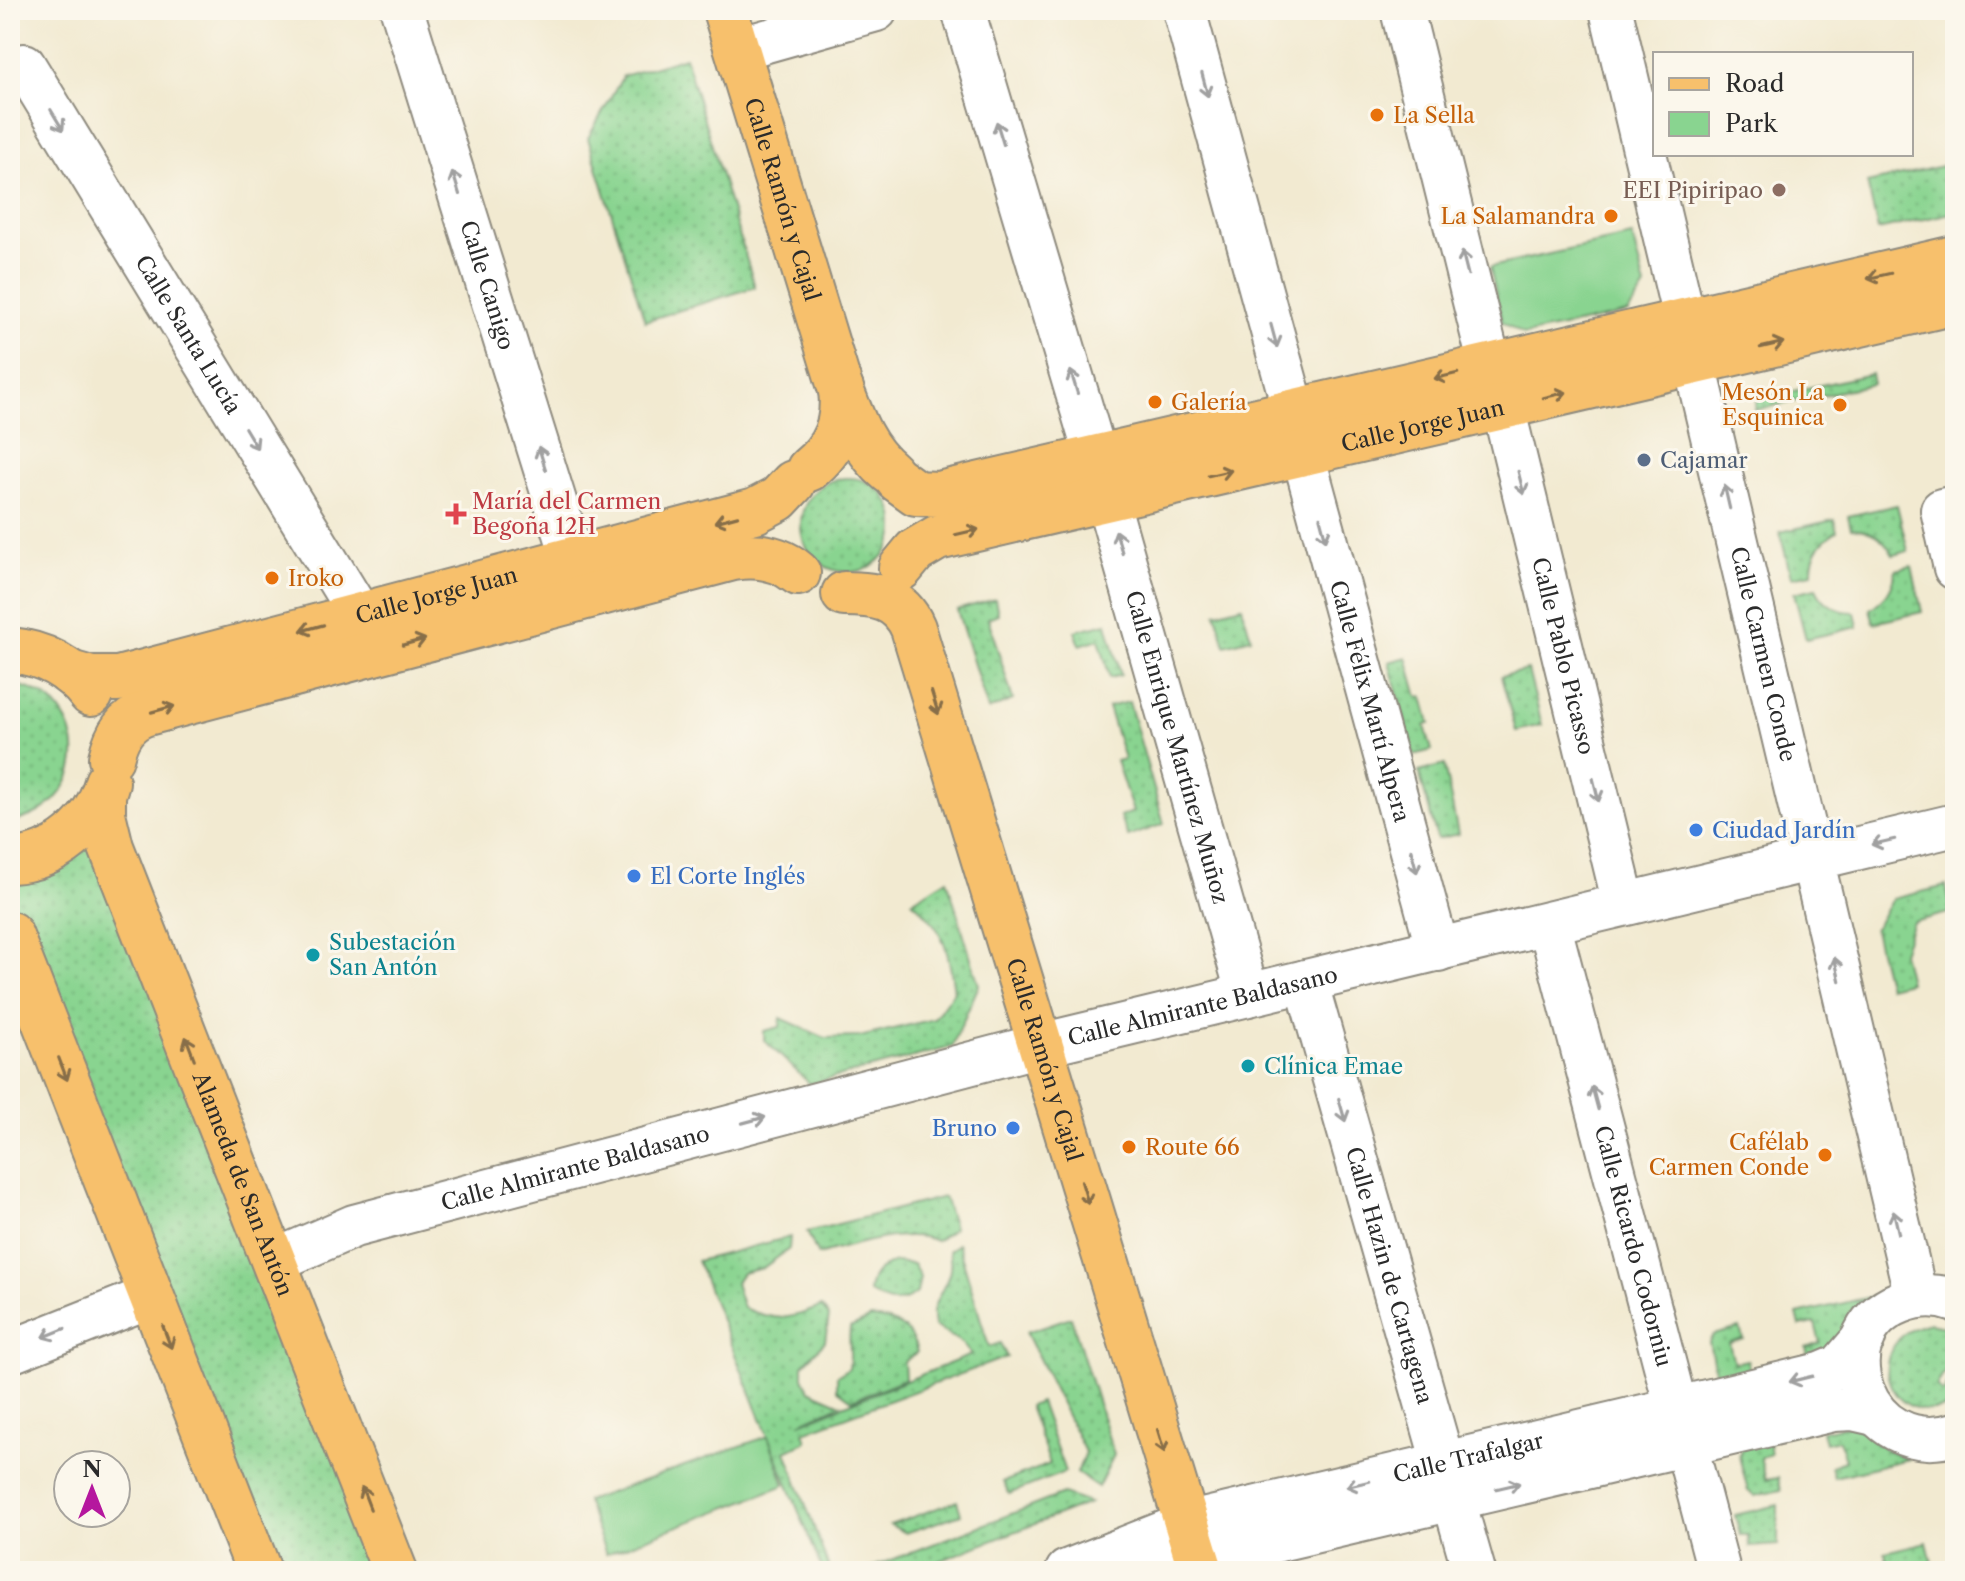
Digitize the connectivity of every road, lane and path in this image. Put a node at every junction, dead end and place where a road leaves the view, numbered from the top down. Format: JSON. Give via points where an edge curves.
{"nodes":[{"id":1,"x":402,"y":10,"type":"edge"},
{"id":2,"x":876,"y":10,"type":"edge"},
{"id":3,"x":963,"y":10,"type":"edge"},
{"id":4,"x":1184,"y":10,"type":"edge"},
{"id":5,"x":1402,"y":10,"type":"edge"},
{"id":6,"x":1611,"y":10,"type":"edge"},
{"id":7,"x":731,"y":30,"type":"edge"},
{"id":8,"x":10,"y":68,"type":"edge"},
{"id":9,"x":1955,"y":258,"type":"edge"},
{"id":10,"x":1955,"y":302,"type":"edge"},
{"id":11,"x":1685,"y":320,"type":"junction"},
{"id":12,"x":1696,"y":363,"type":"junction"},
{"id":13,"x":1490,"y":366,"type":"junction"},
{"id":14,"x":840,"y":387,"type":"junction"},
{"id":15,"x":1503,"y":407,"type":"junction"},
{"id":16,"x":1294,"y":411,"type":"junction"},
{"id":17,"x":1303,"y":454,"type":"junction"},
{"id":18,"x":1096,"y":457,"type":"junction"},
{"id":19,"x":801,"y":476,"type":"junction"},
{"id":20,"x":894,"y":476,"type":"junction"},
{"id":21,"x":1107,"y":499,"type":"junction"},
{"id":22,"x":1955,"y":507,"type":"edge"},
{"id":23,"x":573,"y":559,"type":"junction"},
{"id":24,"x":901,"y":568,"type":"junction"},
{"id":25,"x":1955,"y":568,"type":"edge"},
{"id":26,"x":798,"y":573,"type":"junction"},
{"id":27,"x":844,"y":594,"type":"junction"},
{"id":28,"x":360,"y":615,"type":"junction"},
{"id":29,"x":10,"y":617,"type":"edge"},
{"id":30,"x":40,"y":659,"type":"edge"},
{"id":31,"x":107,"y":776,"type":"junction"},
{"id":32,"x":1955,"y":825,"type":"edge"},
{"id":33,"x":1812,"y":859,"type":"junction"},
{"id":34,"x":10,"y":861,"type":"edge"},
{"id":35,"x":1624,"y":904,"type":"junction"},
{"id":36,"x":1549,"y":923,"type":"junction"},
{"id":37,"x":10,"y":934,"type":"edge"},
{"id":38,"x":1438,"y":950,"type":"junction"},
{"id":39,"x":1306,"y":981,"type":"junction"},
{"id":40,"x":1248,"y":995,"type":"junction"},
{"id":41,"x":1040,"y":1045,"type":"junction"},
{"id":42,"x":274,"y":1261,"type":"junction"},
{"id":43,"x":151,"y":1296,"type":"junction"},
{"id":44,"x":1935,"y":1299,"type":"edge"},
{"id":45,"x":1864,"y":1338,"type":"junction"},
{"id":46,"x":10,"y":1352,"type":"edge"},
{"id":47,"x":1875,"y":1414,"type":"junction"},
{"id":48,"x":1682,"y":1427,"type":"junction"},
{"id":49,"x":1953,"y":1446,"type":"edge"},
{"id":50,"x":1448,"y":1482,"type":"junction"},
{"id":51,"x":1186,"y":1557,"type":"edge"},
{"id":52,"x":259,"y":1571,"type":"edge"},
{"id":53,"x":395,"y":1571,"type":"edge"},
{"id":54,"x":1067,"y":1571,"type":"edge"},
{"id":55,"x":1474,"y":1571,"type":"edge"},
{"id":56,"x":1719,"y":1571,"type":"edge"}],
"edges":[{"from":23,"to":1,"type":"street","name":"Calle Canigo","one_way":true},
{"from":2,"to":7,"type":"street"},
{"from":18,"to":3,"type":"street","one_way":true},
{"from":4,"to":16,"type":"street","one_way":true},
{"from":13,"to":5,"type":"street","one_way":true},
{"from":6,"to":11,"type":"street","name":"Calle Carmen Conde"},
{"from":7,"to":14,"type":"main road","name":"Calle Ramón y Cajal"},
{"from":8,"to":28,"type":"street","name":"Calle Santa Lucía","one_way":true,"via":[[24,65]]},
{"from":9,"to":11,"type":"main road","name":"Calle Jorge Juan","one_way":true},
{"from":12,"to":10,"type":"main road","name":"Calle Jorge Juan","one_way":true},
{"from":11,"to":12,"type":"street","name":"Calle Carmen Conde"},
{"from":11,"to":13,"type":"main road","name":"Calle Jorge Juan"},
{"from":15,"to":12,"type":"main road","name":"Calle Jorge Juan","one_way":true},
{"from":33,"to":12,"type":"street","name":"Calle Carmen Conde","one_way":true},
{"from":13,"to":16,"type":"main road","name":"Calle Jorge Juan","one_way":true},
{"from":14,"to":19,"type":"main road","name":"Calle Ramón y Cajal","via":[[837,432],[825,455]]},
{"from":14,"to":20,"type":"main road","name":"Calle Ramón y Cajal","via":[[860,435]]},
{"from":15,"to":17,"type":"main road","name":"Calle Jorge Juan"},
{"from":15,"to":35,"type":"street","name":"Calle Pablo Picasso","one_way":true},
{"from":16,"to":18,"type":"main road","name":"Calle Jorge Juan"},
{"from":21,"to":17,"type":"main road","name":"Calle Jorge Juan","one_way":true},
{"from":17,"to":38,"type":"street","name":"Calle Félix Martí Alpera","one_way":true},
{"from":18,"to":20,"type":"main road","name":"Calle Jorge Juan","via":[[933,495],[916,493]]},
{"from":19,"to":20,"type":"main road","via":[[844,457],[868,461]]},
{"from":19,"to":23,"type":"main road","name":"Calle Jorge Juan","one_way":true,"via":[[778,499],[755,511]]},
{"from":19,"to":26,"type":"main road","via":[[783,502],[778,523],[781,545]]},
{"from":20,"to":24,"type":"main road","via":[[911,501],[915,528]]},
{"from":24,"to":21,"type":"main road","name":"Calle Jorge Juan","one_way":true,"via":[[915,551],[937,538]]},
{"from":40,"to":21,"type":"street","name":"Calle Enrique Martínez Muñoz","one_way":true},
{"from":22,"to":25,"type":"street","via":[[1942,510]]},
{"from":23,"to":28,"type":"main road","name":"Calle Jorge Juan"},
{"from":24,"to":27,"type":"main road","via":[[879,585]]},
{"from":26,"to":27,"type":"main road","via":[[819,587]]},
{"from":31,"to":26,"type":"main road","name":"Calle Jorge Juan","one_way":true,"via":[[123,728],[147,713],[733,558],[766,557]]},
{"from":27,"to":41,"type":"main road","name":"Calle Ramón y Cajal","one_way":true,"via":[[876,595],[894,602],[910,622]]},
{"from":28,"to":30,"type":"main road","name":"Calle Jorge Juan","one_way":true,"via":[[118,679],[91,679]]},
{"from":29,"to":30,"type":"main road","name":"Alameda de San Antón"},
{"from":30,"to":31,"type":"main road","name":"Alameda de San Antón","via":[[90,692],[102,712],[109,735]]},
{"from":31,"to":34,"type":"main road","name":"Calle Jorge Juan","via":[[88,821],[66,842],[44,854]]},
{"from":42,"to":31,"type":"main road","name":"Alameda de San Antón","one_way":true,"via":[[111,847],[103,814]]},
{"from":32,"to":33,"type":"street","name":"Calle Almirante Baldasano","one_way":true},
{"from":33,"to":35,"type":"street","name":"Calle Almirante Baldasano"},
{"from":44,"to":33,"type":"street","name":"Calle Carmen Conde","one_way":true},
{"from":35,"to":36,"type":"street","name":"Calle Almirante Baldasano"},
{"from":36,"to":38,"type":"street","name":"Calle Almirante Baldasano"},
{"from":48,"to":36,"type":"street","name":"Calle Ricardo Codorniu","one_way":true},
{"from":37,"to":43,"type":"main road","one_way":true},
{"from":38,"to":39,"type":"street","name":"Calle Almirante Baldasano"},
{"from":39,"to":40,"type":"street","name":"Calle Almirante Baldasano"},
{"from":39,"to":50,"type":"street","name":"Calle Hazin de Cartagena","one_way":true},
{"from":40,"to":41,"type":"street","name":"Calle Almirante Baldasano"},
{"from":42,"to":41,"type":"street","name":"Calle Almirante Baldasano","one_way":true,"via":[[354,1226]]},
{"from":41,"to":51,"type":"main road","name":"Calle Ramón y Cajal","one_way":true},
{"from":53,"to":42,"type":"main road","name":"Alameda de San Antón","one_way":true},
{"from":43,"to":46,"type":"street","one_way":true},
{"from":43,"to":52,"type":"main road","one_way":true},
{"from":44,"to":45,"type":"street","name":"Calle Trafalgar","via":[[1886,1311]]},
{"from":45,"to":47,"type":"street","via":[[1859,1378]]},
{"from":45,"to":48,"type":"street","name":"Calle Trafalgar","one_way":true,"via":[[1831,1371]]},
{"from":47,"to":48,"type":"street","name":"Calle Trafalgar","via":[[1833,1410]]},
{"from":47,"to":49,"type":"street","via":[[1904,1434]]},
{"from":48,"to":50,"type":"street","name":"Calle Trafalgar"},
{"from":48,"to":56,"type":"street","name":"Calle Ricardo Codorniu"},
{"from":50,"to":51,"type":"street","name":"Calle Trafalgar"},
{"from":50,"to":55,"type":"street","name":"Calle Hazin de Cartagena"},
{"from":51,"to":54,"type":"street","name":"Calle Trafalgar"}]}
